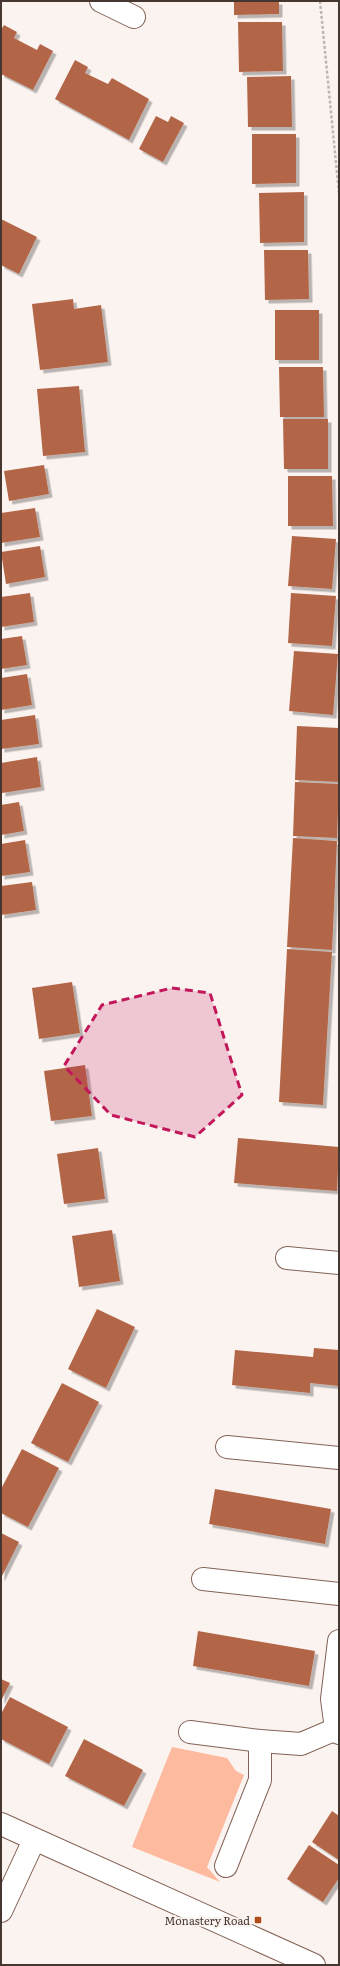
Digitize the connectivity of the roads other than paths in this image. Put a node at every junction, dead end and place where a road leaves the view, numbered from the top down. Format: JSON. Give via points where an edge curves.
{"nodes":[{"id":1,"x":101,"y":1,"type":"edge"},
{"id":2,"x":134,"y":17,"type":"dead end"},
{"id":3,"x":287,"y":1258,"type":"dead end"},
{"id":4,"x":339,"y":1263,"type":"edge"},
{"id":5,"x":227,"y":1447,"type":"dead end"},
{"id":6,"x":339,"y":1458,"type":"edge"},
{"id":7,"x":203,"y":1579,"type":"dead end"},
{"id":8,"x":339,"y":1594,"type":"edge"},
{"id":9,"x":339,"y":1641,"type":"edge"},
{"id":10,"x":338,"y":1731,"type":"edge"},
{"id":11,"x":190,"y":1732,"type":"dead end"},
{"id":12,"x":260,"y":1742,"type":"junction"},
{"id":13,"x":1,"y":1824,"type":"edge"},
{"id":14,"x":34,"y":1840,"type":"junction"},
{"id":15,"x":226,"y":1866,"type":"dead end"},
{"id":16,"x":1,"y":1911,"type":"edge"},
{"id":17,"x":314,"y":1965,"type":"edge"}],
"edges":[{"from":1,"to":2,"type":"street"},
{"from":3,"to":4,"type":"street"},
{"from":5,"to":6,"type":"street"},
{"from":7,"to":8,"type":"street"},
{"from":9,"to":10,"type":"street","via":[[332,1699]]},
{"from":10,"to":12,"type":"street","via":[[301,1744]]},
{"from":11,"to":12,"type":"street"},
{"from":12,"to":15,"type":"street","via":[[260,1780]]},
{"from":13,"to":14,"type":"street"},
{"from":14,"to":16,"type":"street"},
{"from":14,"to":17,"type":"street"}]}
